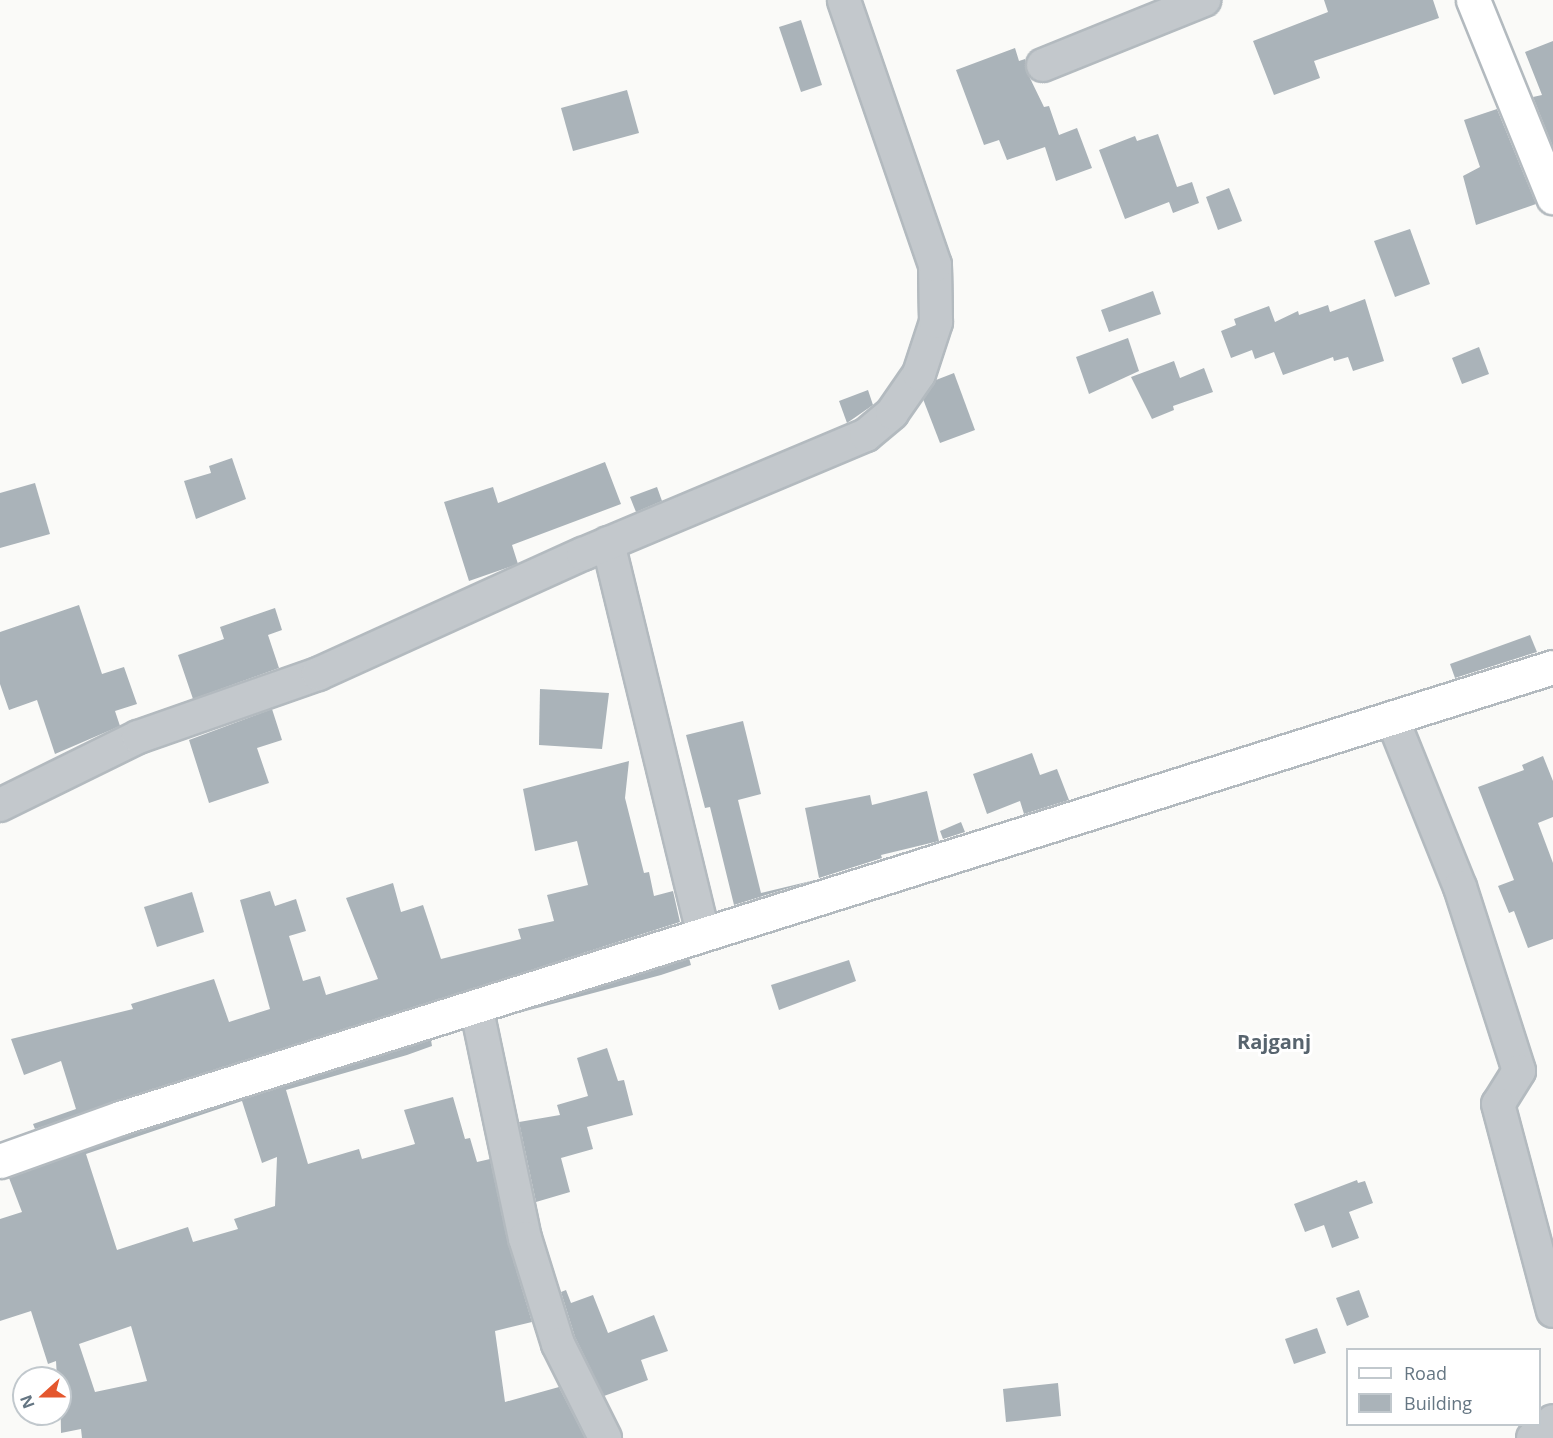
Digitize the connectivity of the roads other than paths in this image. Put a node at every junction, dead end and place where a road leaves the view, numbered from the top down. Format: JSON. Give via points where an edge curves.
{"nodes":[{"id":1,"x":844,"y":0,"type":"edge"},
{"id":2,"x":1204,"y":0,"type":"edge"},
{"id":3,"x":1473,"y":0,"type":"edge"},
{"id":4,"x":1042,"y":64,"type":"dead end"},
{"id":5,"x":1550,"y":178,"type":"edge"},
{"id":6,"x":608,"y":543,"type":"junction"},
{"id":7,"x":1553,"y":667,"type":"edge"},
{"id":8,"x":1392,"y":718,"type":"junction"},
{"id":9,"x":0,"y":805,"type":"edge"},
{"id":10,"x":703,"y":934,"type":"junction"},
{"id":11,"x":476,"y":1006,"type":"junction"},
{"id":12,"x":0,"y":1161,"type":"edge"},
{"id":13,"x":1553,"y":1311,"type":"edge"},
{"id":14,"x":1553,"y":1421,"type":"edge"},
{"id":15,"x":605,"y":1438,"type":"edge"},
{"id":16,"x":1533,"y":1438,"type":"edge"}],
"edges":[{"from":1,"to":6,"type":"street","via":[[935,265],[936,322],[919,374],[892,413],[866,435]]},
{"from":2,"to":4,"type":"street"},
{"from":3,"to":5,"type":"street"},
{"from":6,"to":9,"type":"street","via":[[318,674],[138,737]]},
{"from":6,"to":10,"type":"street"},
{"from":7,"to":8,"type":"street"},
{"from":8,"to":10,"type":"street"},
{"from":8,"to":13,"type":"street","via":[[1460,887],[1519,1071],[1498,1104]]},
{"from":10,"to":11,"type":"street"},
{"from":11,"to":12,"type":"street","via":[[120,1118]]},
{"from":11,"to":15,"type":"street","via":[[528,1249],[558,1344]]},
{"from":14,"to":16,"type":"street"}]}
